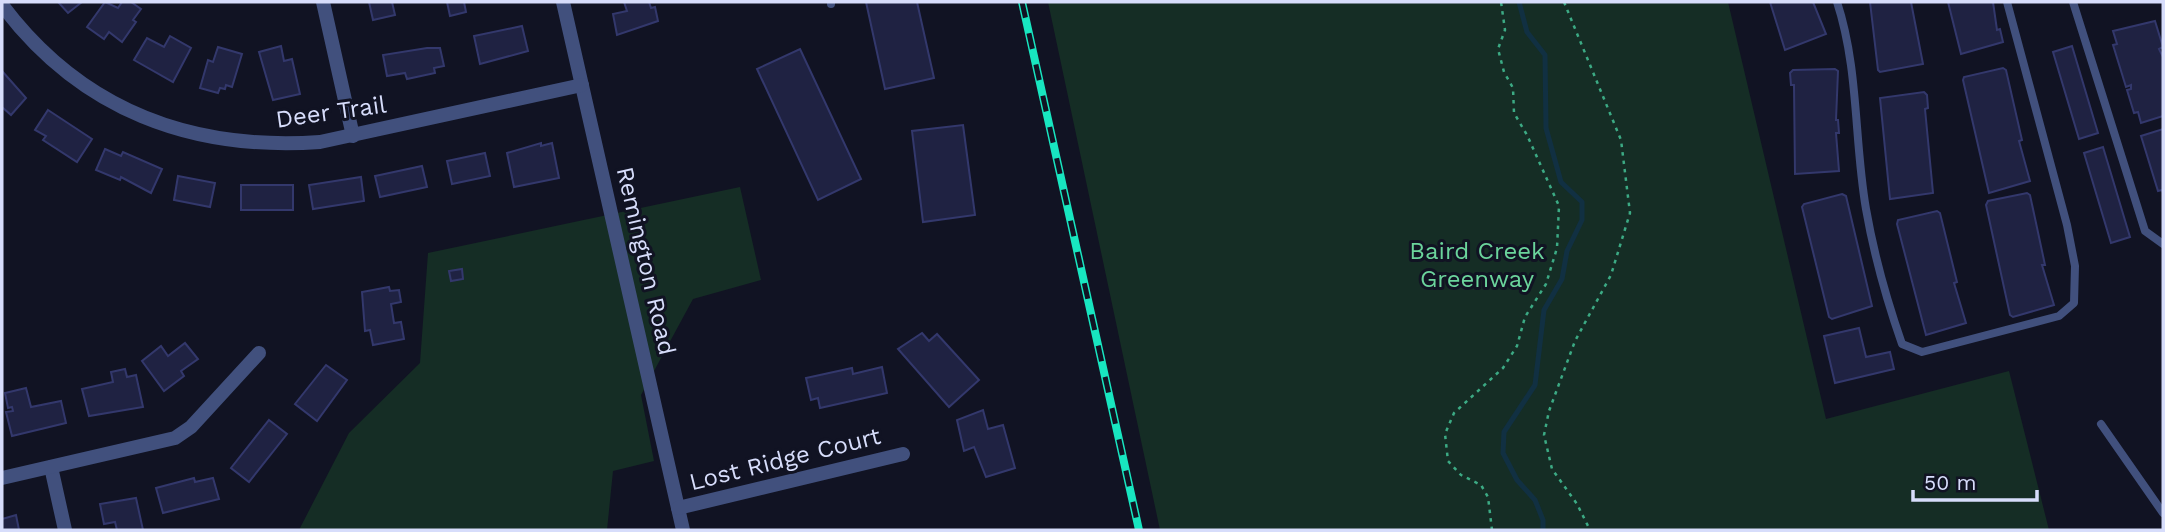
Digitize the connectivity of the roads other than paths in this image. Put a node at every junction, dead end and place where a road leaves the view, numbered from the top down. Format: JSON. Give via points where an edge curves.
{"nodes":[{"id":1,"x":323,"y":2,"type":"edge"},
{"id":2,"x":563,"y":2,"type":"edge"},
{"id":3,"x":1837,"y":2,"type":"edge"},
{"id":4,"x":2007,"y":2,"type":"edge"},
{"id":5,"x":2073,"y":2,"type":"edge"},
{"id":6,"x":2,"y":5,"type":"edge"},
{"id":7,"x":582,"y":85,"type":"junction"},
{"id":8,"x":353,"y":136,"type":"junction"},
{"id":9,"x":2163,"y":244,"type":"edge"},
{"id":10,"x":259,"y":353,"type":"dead end"},
{"id":11,"x":2101,"y":424,"type":"dead end"},
{"id":12,"x":903,"y":454,"type":"dead end"},
{"id":13,"x":51,"y":467,"type":"junction"},
{"id":14,"x":2,"y":478,"type":"edge"},
{"id":15,"x":678,"y":508,"type":"junction"},
{"id":16,"x":2163,"y":513,"type":"edge"},
{"id":17,"x":65,"y":530,"type":"edge"},
{"id":18,"x":683,"y":530,"type":"edge"}],
"edges":[{"from":1,"to":8,"type":"street"},
{"from":2,"to":7,"type":"street","name":"Remington Road"},
{"from":3,"to":4,"type":"lane","via":[[1856,96],[1866,208],[1888,304],[1902,344],[1922,352],[2059,316],[2074,303],[2075,266],[2067,225]]},
{"from":5,"to":9,"type":"lane","via":[[2144,231]]},
{"from":6,"to":8,"type":"street","name":"Deer Trail","via":[[40,50],[72,77],[107,100],[167,127],[236,143],[320,142]]},
{"from":7,"to":8,"type":"street","name":"Deer Trail"},
{"from":7,"to":15,"type":"street","name":"Remington Road"},
{"from":10,"to":13,"type":"street","via":[[191,427],[175,438]]},
{"from":11,"to":16,"type":"lane"},
{"from":12,"to":15,"type":"street","name":"Lost Ridge Court"},
{"from":13,"to":14,"type":"street"},
{"from":13,"to":17,"type":"street"},
{"from":15,"to":18,"type":"street","name":"Remington Road"}]}
